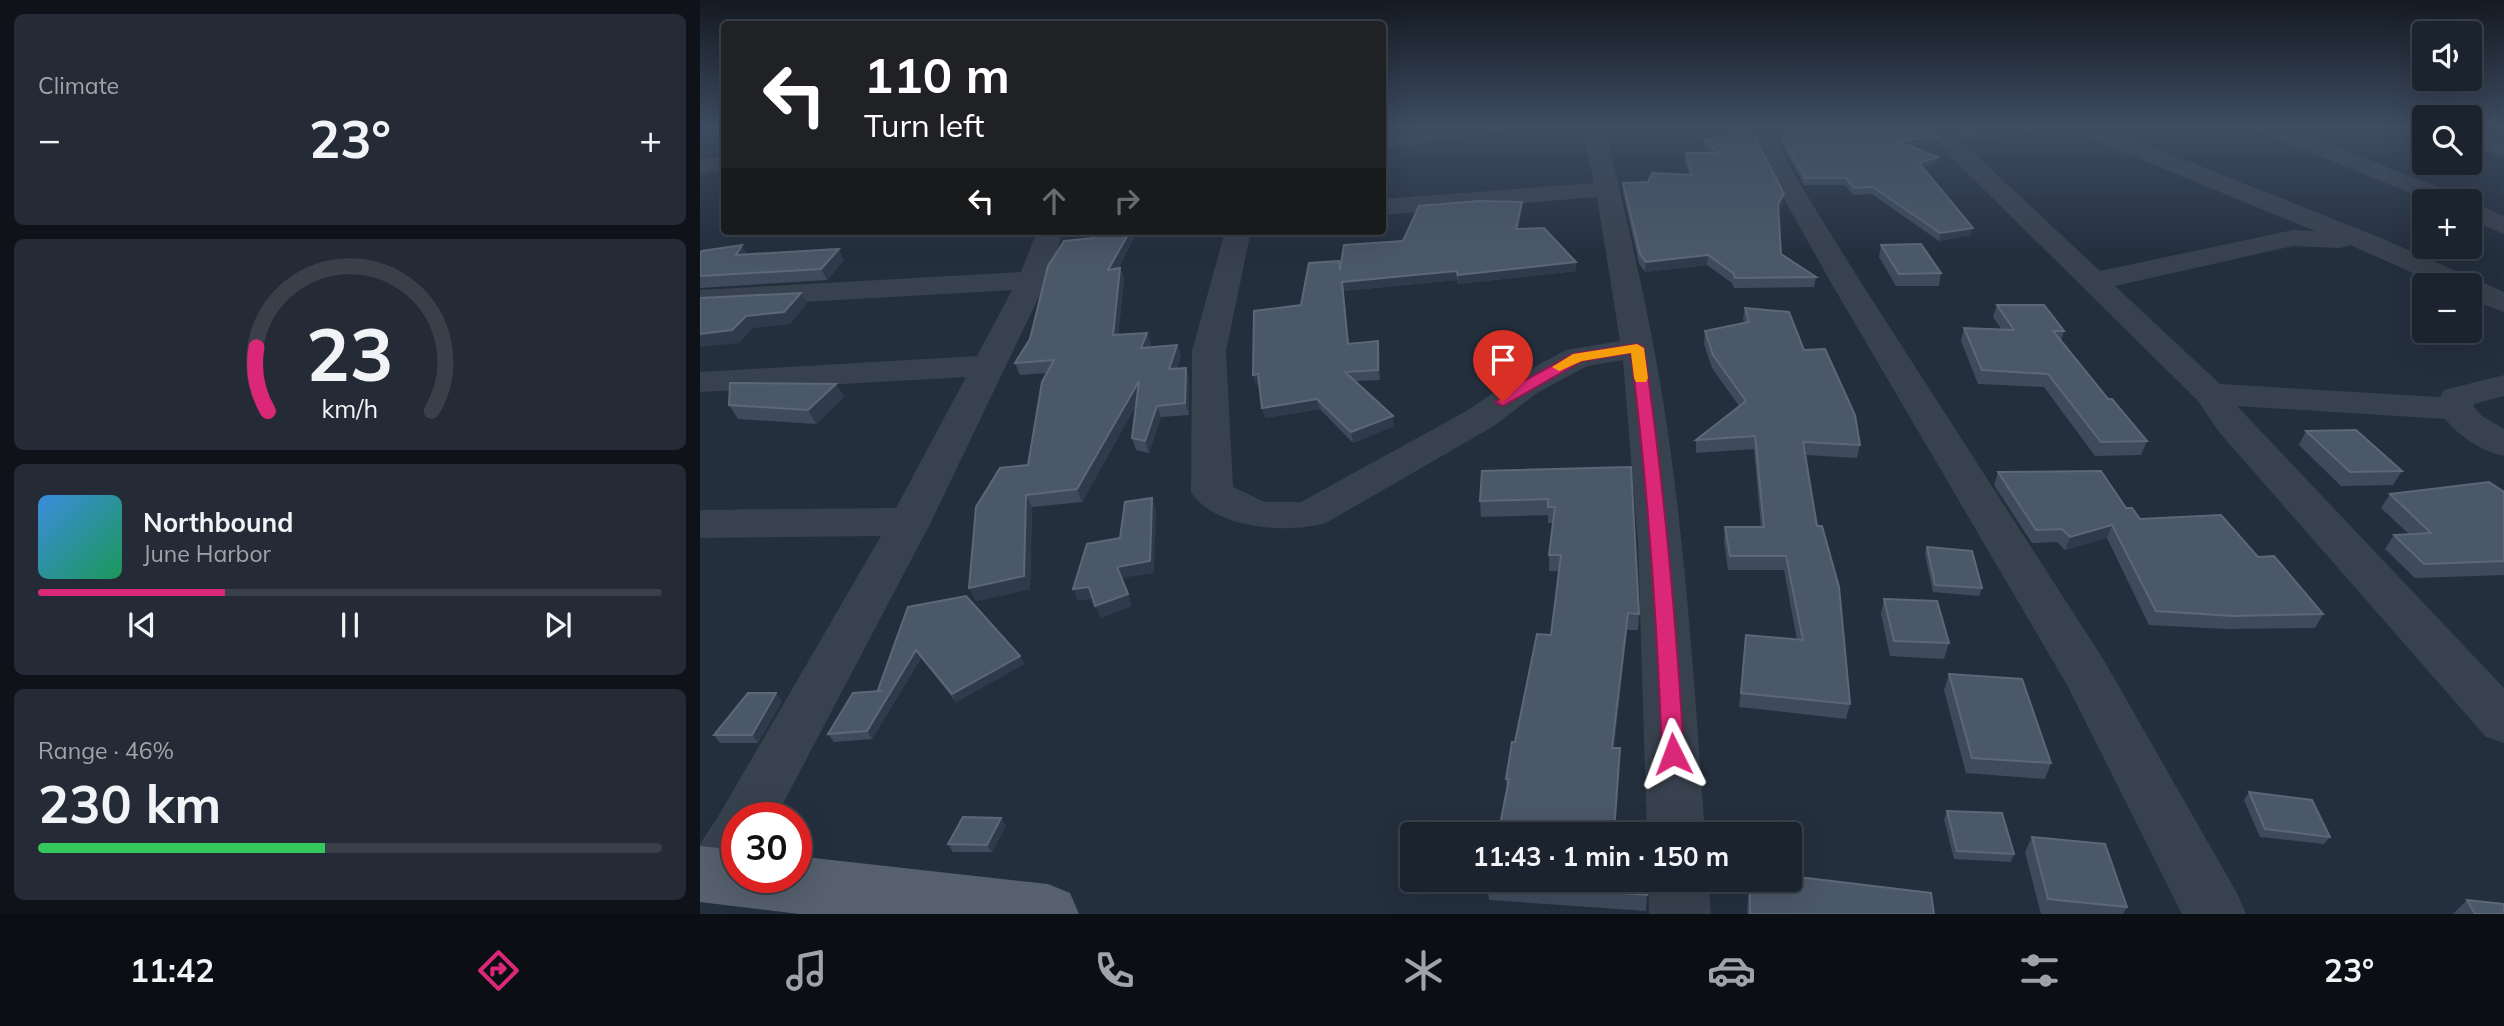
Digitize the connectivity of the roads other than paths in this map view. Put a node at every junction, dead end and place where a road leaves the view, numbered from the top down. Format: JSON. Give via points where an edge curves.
{"nodes":[{"id":1,"x":1603,"y":169,"type":"edge"},
{"id":2,"x":1780,"y":169,"type":"edge"},
{"id":3,"x":1976,"y":169,"type":"edge"},
{"id":4,"x":2185,"y":169,"type":"edge"},
{"id":5,"x":2371,"y":169,"type":"edge"},
{"id":6,"x":1608,"y":189,"type":"junction"},
{"id":7,"x":2421,"y":189,"type":"edge"},
{"id":8,"x":1386,"y":207,"type":"edge"},
{"id":9,"x":2482,"y":215,"type":"edge"},
{"id":10,"x":2504,"y":226,"type":"edge"},
{"id":11,"x":1048,"y":235,"type":"edge"},
{"id":12,"x":1237,"y":235,"type":"edge"},
{"id":13,"x":2504,"y":235,"type":"edge"},
{"id":14,"x":2482,"y":236,"type":"edge"},
{"id":15,"x":2412,"y":241,"type":"edge"},
{"id":16,"x":2371,"y":244,"type":"junction"},
{"id":17,"x":2437,"y":273,"type":"edge"},
{"id":18,"x":1031,"y":280,"type":"junction"},
{"id":19,"x":2092,"y":282,"type":"junction"},
{"id":20,"x":2482,"y":294,"type":"edge"},
{"id":21,"x":700,"y":299,"type":"edge"},
{"id":22,"x":2504,"y":303,"type":"edge"},
{"id":23,"x":1637,"y":348,"type":"junction"},
{"id":24,"x":988,"y":366,"type":"junction"},
{"id":25,"x":700,"y":382,"type":"edge"},
{"id":26,"x":2504,"y":385,"type":"edge"},
{"id":27,"x":2210,"y":394,"type":"junction"},
{"id":28,"x":2456,"y":409,"type":"junction"},
{"id":29,"x":2504,"y":445,"type":"edge"},
{"id":30,"x":910,"y":522,"type":"junction"},
{"id":31,"x":700,"y":524,"type":"edge"},
{"id":32,"x":2504,"y":722,"type":"edge"},
{"id":33,"x":755,"y":802,"type":"edge"},
{"id":34,"x":1675,"y":822,"type":"edge"},
{"id":35,"x":717,"y":862,"type":"edge"},
{"id":36,"x":1679,"y":892,"type":"edge"},
{"id":37,"x":1011,"y":912,"type":"edge"},
{"id":38,"x":1680,"y":914,"type":"edge"},
{"id":39,"x":2215,"y":914,"type":"edge"}],
"edges":[{"from":1,"to":6,"type":"street"},
{"from":2,"to":39,"type":"street","via":[[2087,676]]},
{"from":3,"to":19,"type":"street"},
{"from":4,"to":16,"type":"street"},
{"from":5,"to":7,"type":"street"},
{"from":6,"to":8,"type":"street"},
{"from":6,"to":23,"type":"street"},
{"from":9,"to":10,"type":"street"},
{"from":11,"to":18,"type":"street"},
{"from":12,"to":23,"type":"street","via":[[1209,351],[1211,492],[1248,512],[1282,519],[1311,514],[1578,357]]},
{"from":13,"to":14,"type":"street"},
{"from":15,"to":16,"type":"street"},
{"from":16,"to":17,"type":"street"},
{"from":16,"to":19,"type":"street","via":[[2293,238]]},
{"from":18,"to":21,"type":"street"},
{"from":18,"to":24,"type":"street"},
{"from":19,"to":27,"type":"street"},
{"from":20,"to":22,"type":"street"},
{"from":23,"to":34,"type":"street","via":[[1651,448],[1668,647]]},
{"from":24,"to":25,"type":"street"},
{"from":24,"to":30,"type":"street"},
{"from":26,"to":28,"type":"street","via":[[2457,398]]},
{"from":27,"to":28,"type":"street"},
{"from":27,"to":32,"type":"street","via":[[2232,424]]},
{"from":28,"to":29,"type":"street","via":[[2469,424]]},
{"from":30,"to":31,"type":"street"},
{"from":30,"to":33,"type":"street"},
{"from":35,"to":37,"type":"main road"},
{"from":36,"to":38,"type":"street"}]}
